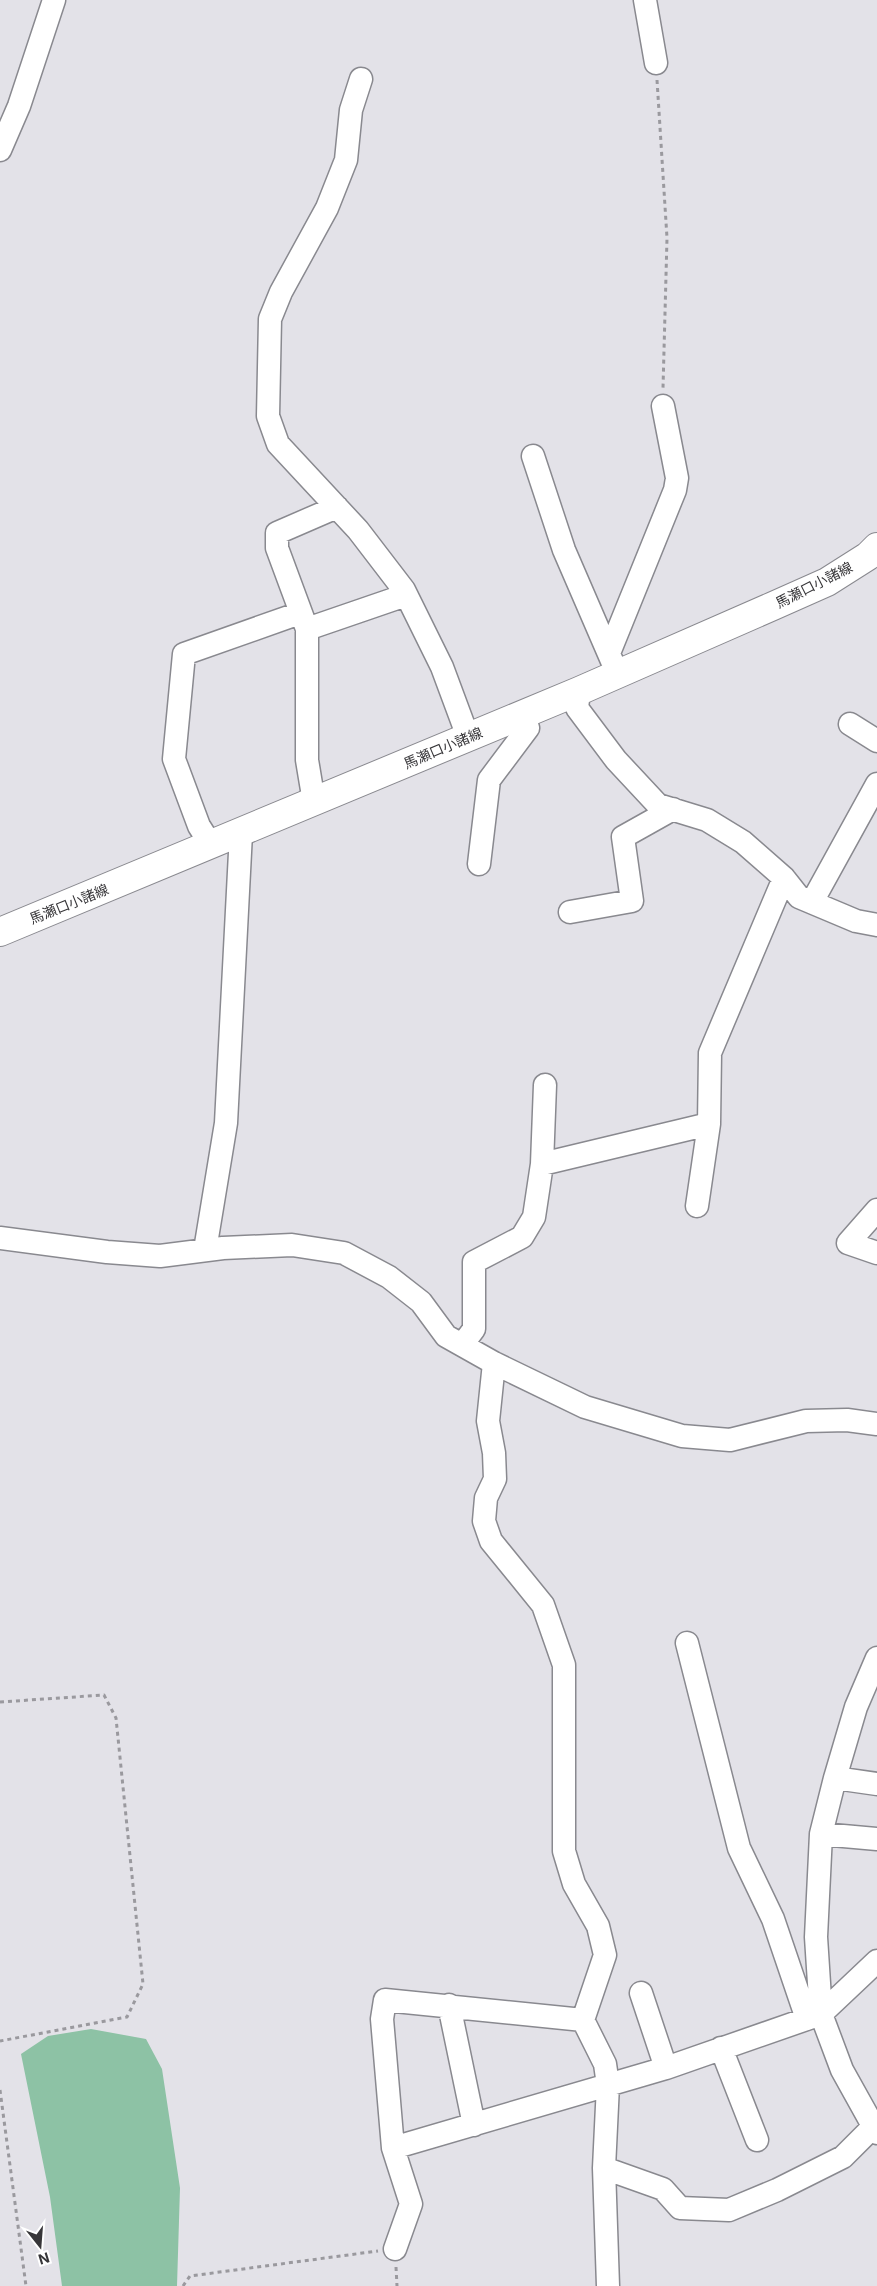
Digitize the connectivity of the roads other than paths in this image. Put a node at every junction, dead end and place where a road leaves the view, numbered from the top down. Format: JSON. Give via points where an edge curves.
{"nodes":[{"id":1,"x":54,"y":0,"type":"edge"},
{"id":2,"x":645,"y":0,"type":"edge"},
{"id":3,"x":656,"y":63,"type":"road end"},
{"id":4,"x":360,"y":79,"type":"dead end"},
{"id":5,"x":0,"y":150,"type":"edge"},
{"id":6,"x":663,"y":406,"type":"road end"},
{"id":7,"x":533,"y":456,"type":"dead end"},
{"id":8,"x":338,"y":507,"type":"junction"},
{"id":9,"x":877,"y":546,"type":"edge"},
{"id":10,"x":406,"y":595,"type":"junction"},
{"id":11,"x":304,"y":621,"type":"junction"},
{"id":12,"x":613,"y":663,"type":"junction"},
{"id":13,"x":579,"y":691,"type":"junction"},
{"id":14,"x":523,"y":714,"type":"junction"},
{"id":15,"x":850,"y":724,"type":"dead end"},
{"id":16,"x":468,"y":737,"type":"junction"},
{"id":17,"x":877,"y":741,"type":"edge"},
{"id":18,"x":877,"y":784,"type":"edge"},
{"id":19,"x":314,"y":802,"type":"junction"},
{"id":20,"x":673,"y":809,"type":"junction"},
{"id":21,"x":242,"y":833,"type":"junction"},
{"id":22,"x":211,"y":845,"type":"junction"},
{"id":23,"x":479,"y":864,"type":"dead end"},
{"id":24,"x":784,"y":878,"type":"junction"},
{"id":25,"x":812,"y":902,"type":"junction"},
{"id":26,"x":570,"y":912,"type":"dead end"},
{"id":27,"x":877,"y":925,"type":"edge"},
{"id":28,"x":0,"y":932,"type":"edge"},
{"id":29,"x":546,"y":1085,"type":"dead end"},
{"id":30,"x":708,"y":1124,"type":"junction"},
{"id":31,"x":542,"y":1164,"type":"junction"},
{"id":32,"x":697,"y":1206,"type":"dead end"},
{"id":33,"x":877,"y":1210,"type":"edge"},
{"id":34,"x":0,"y":1238,"type":"edge"},
{"id":35,"x":205,"y":1250,"type":"junction"},
{"id":36,"x":877,"y":1253,"type":"edge"},
{"id":37,"x":462,"y":1345,"type":"junction"},
{"id":38,"x":494,"y":1363,"type":"junction"},
{"id":39,"x":877,"y":1424,"type":"edge"},
{"id":40,"x":687,"y":1643,"type":"dead end"},
{"id":41,"x":877,"y":1658,"type":"edge"},
{"id":42,"x":872,"y":1681,"type":"edge"},
{"id":43,"x":835,"y":1778,"type":"junction"},
{"id":44,"x":877,"y":1784,"type":"edge"},
{"id":45,"x":821,"y":1834,"type":"junction"},
{"id":46,"x":877,"y":1839,"type":"edge"},
{"id":47,"x":877,"y":1961,"type":"edge"},
{"id":48,"x":641,"y":1993,"type":"dead end"},
{"id":49,"x":448,"y":2006,"type":"junction"},
{"id":50,"x":814,"y":2016,"type":"junction"},
{"id":51,"x":583,"y":2020,"type":"junction"},
{"id":52,"x":721,"y":2048,"type":"junction"},
{"id":53,"x":666,"y":2068,"type":"junction"},
{"id":54,"x":608,"y":2085,"type":"junction"},
{"id":55,"x":474,"y":2125,"type":"junction"},
{"id":56,"x":876,"y":2128,"type":"edge"},
{"id":57,"x":756,"y":2140,"type":"dead end"},
{"id":58,"x":392,"y":2148,"type":"junction"},
{"id":59,"x":604,"y":2168,"type":"junction"},
{"id":60,"x":395,"y":2248,"type":"road end"},
{"id":61,"x":608,"y":2286,"type":"edge"}],
"edges":[{"from":1,"to":5,"type":"street","via":[[19,106]]},
{"from":2,"to":3,"type":"street"},
{"from":4,"to":8,"type":"street","via":[[351,110],[346,160],[327,208],[281,292],[270,319],[268,416],[278,444]]},
{"from":6,"to":12,"type":"street","via":[[677,478],[675,490]]},
{"from":7,"to":12,"type":"street","via":[[564,550]]},
{"from":8,"to":10,"type":"street"},
{"from":8,"to":11,"type":"street","via":[[277,533],[277,548]]},
{"from":9,"to":12,"type":"main road","name":"馬瀬口小諸線","via":[[868,556],[827,582]]},
{"from":10,"to":11,"type":"street"},
{"from":10,"to":16,"type":"street","via":[[442,667]]},
{"from":11,"to":19,"type":"street","via":[[307,760]]},
{"from":11,"to":22,"type":"street","via":[[184,654],[174,759],[199,826]]},
{"from":12,"to":13,"type":"main road","name":"馬瀬口小諸線"},
{"from":13,"to":14,"type":"main road","name":"馬瀬口小諸線"},
{"from":13,"to":20,"type":"street","via":[[577,708],[616,760],[658,805]]},
{"from":14,"to":16,"type":"main road","name":"馬瀬口小諸線"},
{"from":14,"to":23,"type":"street","via":[[528,728],[489,780]]},
{"from":15,"to":17,"type":"street"},
{"from":16,"to":19,"type":"main road","name":"馬瀬口小諸線"},
{"from":18,"to":25,"type":"street"},
{"from":19,"to":21,"type":"main road","name":"馬瀬口小諸線"},
{"from":20,"to":24,"type":"street","via":[[707,820],[743,842]]},
{"from":20,"to":26,"type":"street","via":[[622,837],[632,901]]},
{"from":21,"to":22,"type":"main road","name":"馬瀬口小諸線"},
{"from":21,"to":35,"type":"street","via":[[226,1123]]},
{"from":22,"to":28,"type":"main road","name":"馬瀬口小諸線"},
{"from":24,"to":25,"type":"street","via":[[799,897]]},
{"from":24,"to":30,"type":"street","via":[[710,1053]]},
{"from":25,"to":27,"type":"street","via":[[856,921]]},
{"from":29,"to":31,"type":"street"},
{"from":30,"to":31,"type":"street"},
{"from":30,"to":32,"type":"street"},
{"from":31,"to":37,"type":"street","via":[[534,1217],[522,1237],[474,1262],[474,1329]]},
{"from":33,"to":36,"type":"street","via":[[848,1243]]},
{"from":34,"to":35,"type":"street","via":[[160,1256]]},
{"from":35,"to":37,"type":"street","via":[[292,1245],[344,1253],[396,1282],[421,1302],[446,1336]]},
{"from":37,"to":38,"type":"street"},
{"from":38,"to":39,"type":"street","via":[[585,1407],[682,1436],[730,1440],[806,1421],[847,1420]]},
{"from":38,"to":51,"type":"street","via":[[488,1421],[495,1479],[486,1498],[484,1521],[491,1540],[543,1605],[564,1665],[564,1851],[574,1884],[598,1926],[605,1955]]},
{"from":40,"to":50,"type":"street","via":[[739,1848]]},
{"from":41,"to":42,"type":"street"},
{"from":42,"to":43,"type":"street","via":[[856,1707]]},
{"from":43,"to":44,"type":"street"},
{"from":43,"to":45,"type":"street"},
{"from":45,"to":46,"type":"street"},
{"from":45,"to":50,"type":"street"},
{"from":47,"to":50,"type":"street"},
{"from":48,"to":53,"type":"street"},
{"from":49,"to":51,"type":"street"},
{"from":49,"to":55,"type":"street"},
{"from":49,"to":58,"type":"street","via":[[385,2000],[382,2019]]},
{"from":50,"to":52,"type":"street"},
{"from":50,"to":56,"type":"street"},
{"from":51,"to":54,"type":"street","via":[[606,2064]]},
{"from":52,"to":53,"type":"street"},
{"from":52,"to":57,"type":"street"},
{"from":53,"to":54,"type":"street"},
{"from":54,"to":55,"type":"street"},
{"from":54,"to":59,"type":"street"},
{"from":55,"to":58,"type":"street"},
{"from":56,"to":59,"type":"street","via":[[843,2157],[729,2210],[680,2208],[662,2189]]},
{"from":58,"to":60,"type":"street","via":[[411,2204]]},
{"from":59,"to":61,"type":"street"}]}
